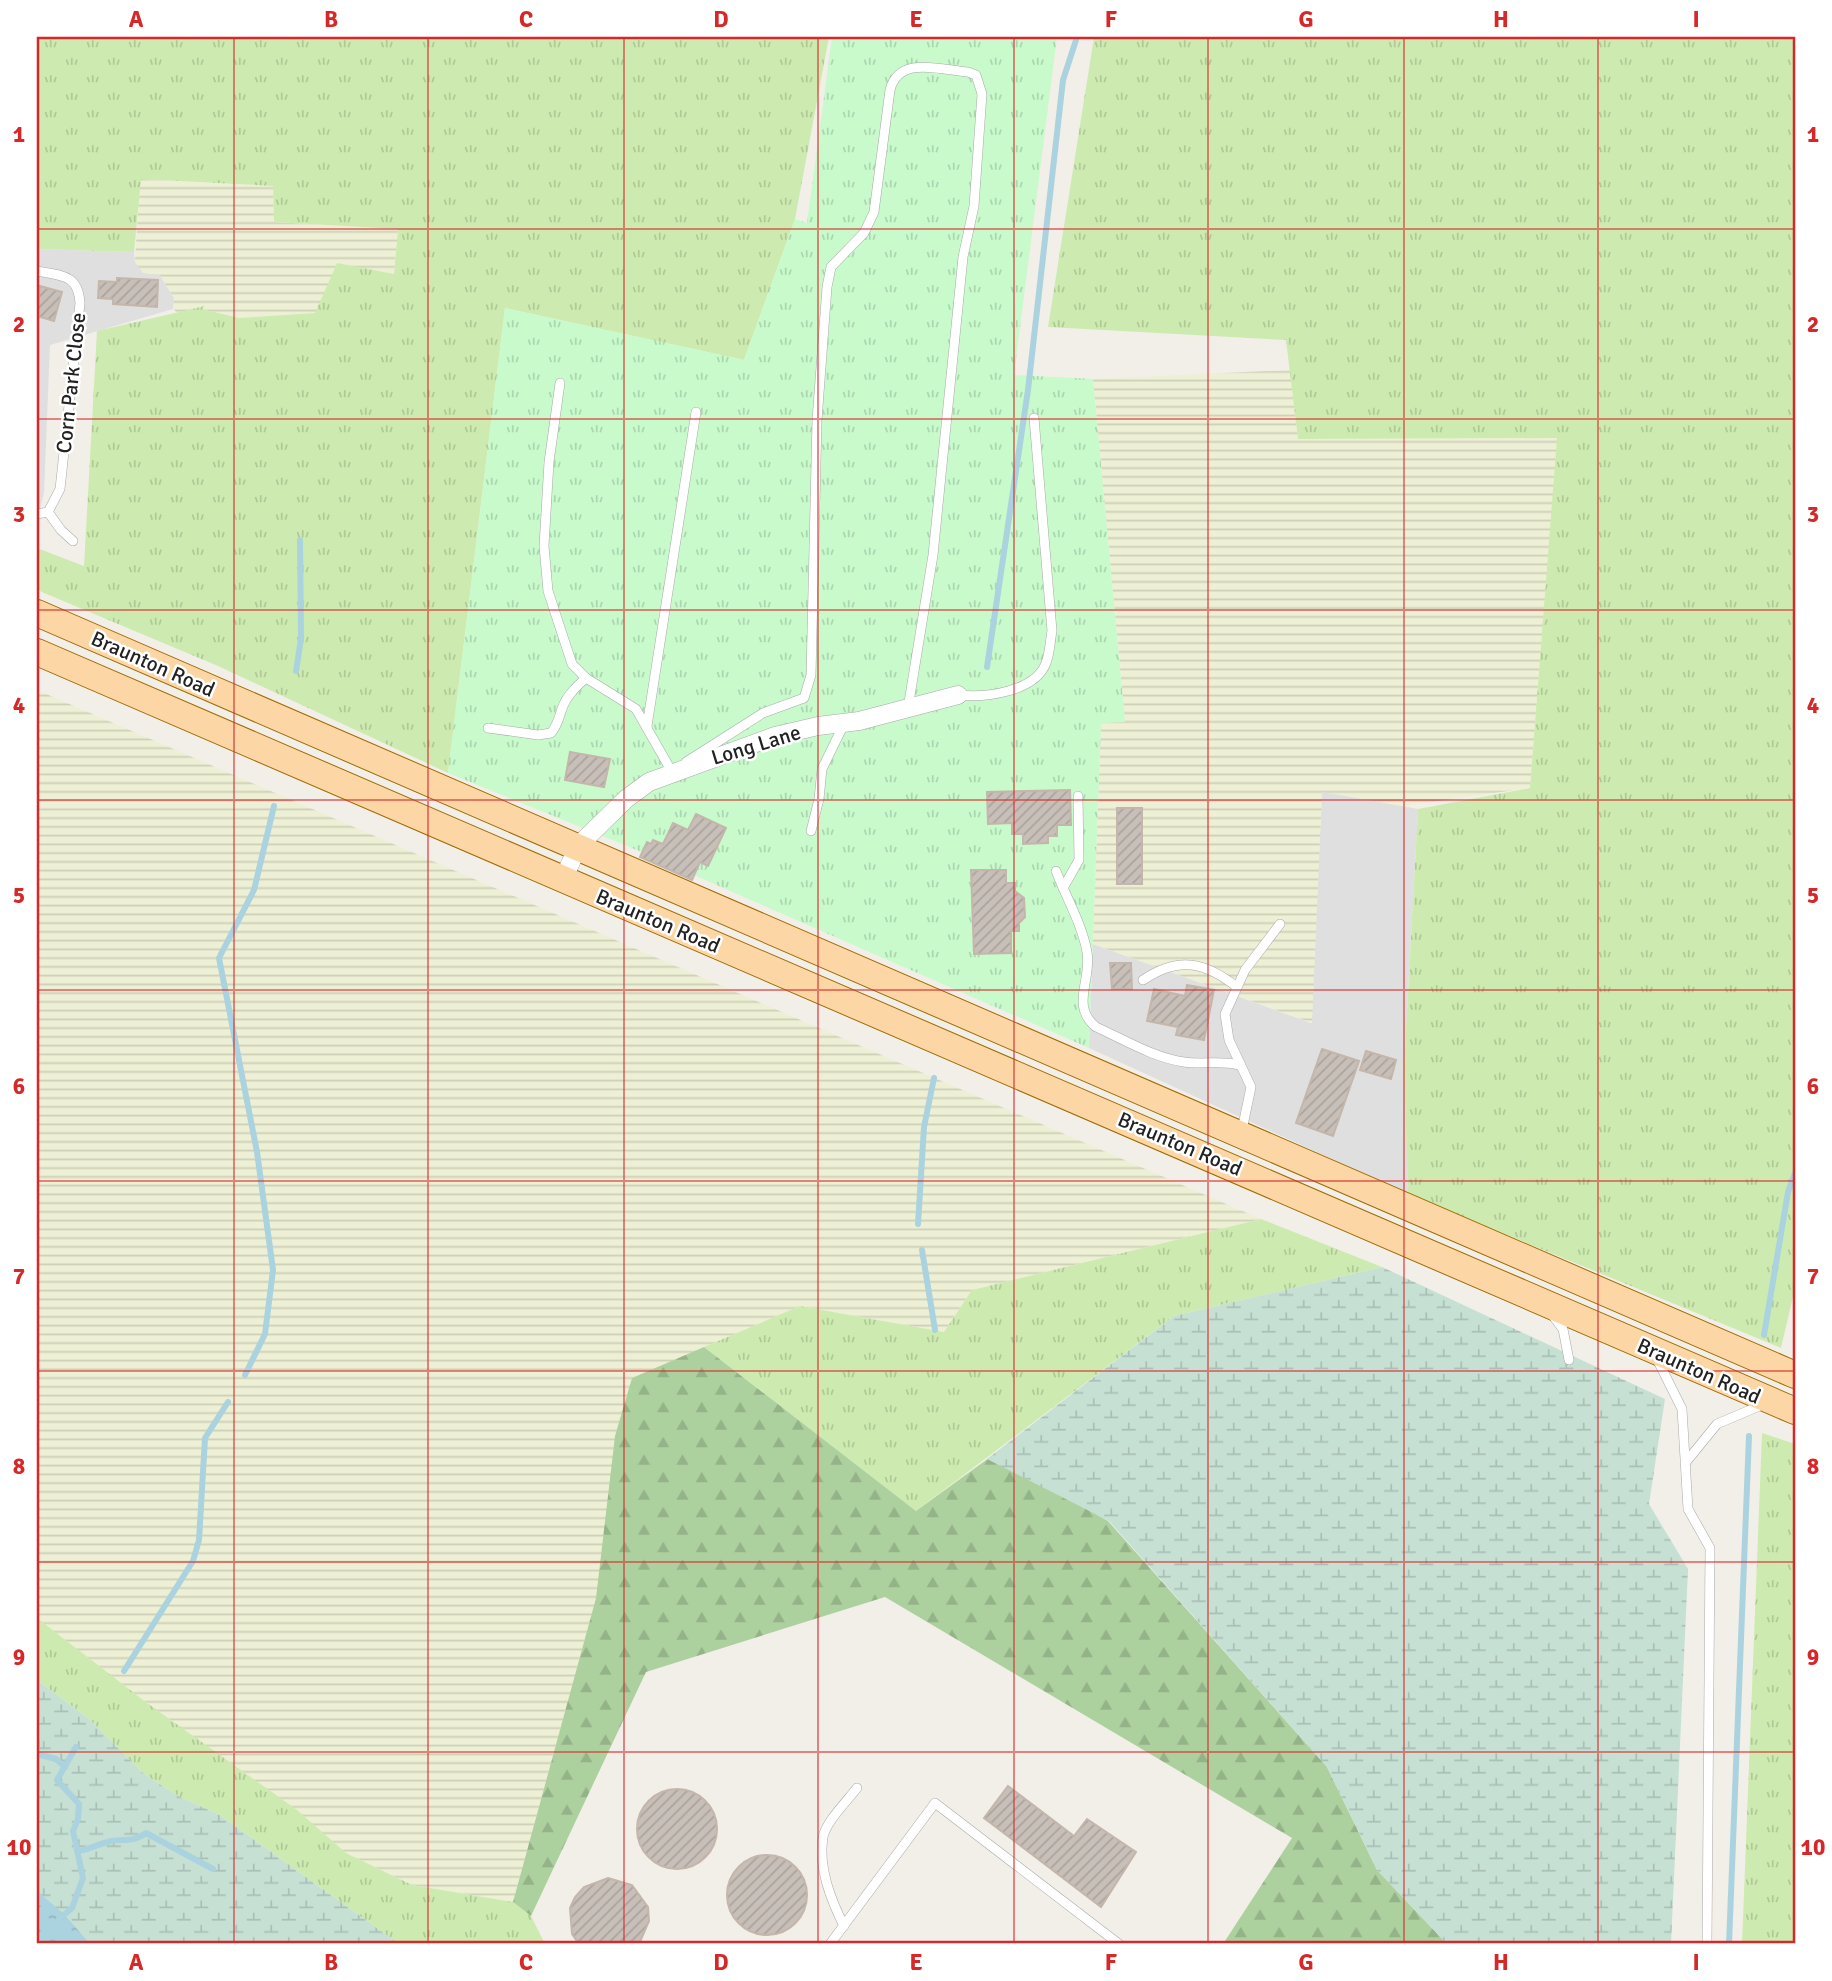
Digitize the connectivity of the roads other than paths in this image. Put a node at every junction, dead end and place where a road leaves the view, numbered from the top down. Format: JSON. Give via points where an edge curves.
{"nodes":[{"id":1,"x":37,"y":271,"type":"edge"},
{"id":2,"x":560,"y":383,"type":"dead end"},
{"id":3,"x":696,"y":412,"type":"dead end"},
{"id":4,"x":1034,"y":418,"type":"dead end"},
{"id":5,"x":48,"y":512,"type":"junction"},
{"id":6,"x":37,"y":514,"type":"edge"},
{"id":7,"x":74,"y":541,"type":"dead end"},
{"id":8,"x":37,"y":613,"type":"edge"},
{"id":9,"x":37,"y":652,"type":"edge"},
{"id":10,"x":586,"y":678,"type":"junction"},
{"id":11,"x":958,"y":695,"type":"joint"},
{"id":12,"x":908,"y":708,"type":"junction"},
{"id":13,"x":844,"y":724,"type":"junction"},
{"id":14,"x":647,"y":726,"type":"junction"},
{"id":15,"x":488,"y":727,"type":"dead end"},
{"id":16,"x":672,"y":772,"type":"junction"},
{"id":17,"x":1078,"y":796,"type":"dead end"},
{"id":18,"x":811,"y":831,"type":"dead end"},
{"id":19,"x":578,"y":846,"type":"junction"},
{"id":20,"x":1056,"y":871,"type":"dead end"},
{"id":21,"x":563,"y":880,"type":"junction"},
{"id":22,"x":1063,"y":888,"type":"junction"},
{"id":23,"x":1280,"y":924,"type":"dead end"},
{"id":24,"x":1143,"y":980,"type":"dead end"},
{"id":25,"x":1237,"y":987,"type":"junction"},
{"id":26,"x":1239,"y":1065,"type":"junction"},
{"id":27,"x":1240,"y":1136,"type":"junction"},
{"id":28,"x":1541,"y":1301,"type":"junction"},
{"id":29,"x":1653,"y":1352,"type":"junction"},
{"id":30,"x":1569,"y":1360,"type":"dead end"},
{"id":31,"x":1795,"y":1376,"type":"edge"},
{"id":32,"x":1769,"y":1402,"type":"junction"},
{"id":33,"x":1795,"y":1411,"type":"edge"},
{"id":34,"x":1686,"y":1462,"type":"junction"},
{"id":35,"x":856,"y":1788,"type":"dead end"},
{"id":36,"x":844,"y":1926,"type":"junction"},
{"id":37,"x":834,"y":1943,"type":"edge"},
{"id":38,"x":1119,"y":1944,"type":"edge"},
{"id":39,"x":1707,"y":1944,"type":"edge"}],
"edges":[{"from":1,"to":5,"type":"lane","name":"Corn Park Close","via":[[74,281],[80,303],[60,489]]},
{"from":2,"to":10,"type":"lane","via":[[544,546],[548,591],[572,664]]},
{"from":3,"to":14,"type":"lane"},
{"from":4,"to":11,"type":"lane","via":[[1052,631],[1046,663],[1027,684],[989,694]]},
{"from":5,"to":6,"type":"lane"},
{"from":5,"to":7,"type":"lane"},
{"from":8,"to":19,"type":"main road","name":"Braunton Road"},
{"from":9,"to":21,"type":"main road","name":"Braunton Road"},
{"from":10,"to":14,"type":"lane","via":[[636,709]]},
{"from":10,"to":15,"type":"lane","via":[[571,692],[551,733]]},
{"from":11,"to":12,"type":"street","name":"Long Lane"},
{"from":12,"to":13,"type":"street","name":"Long Lane"},
{"from":12,"to":16,"type":"lane","via":[[933,555],[963,257],[975,195],[982,94],[976,75],[968,72],[909,67],[895,75],[890,90],[870,224],[831,267],[827,287],[817,420],[811,675],[804,698],[762,713]]},
{"from":13,"to":16,"type":"street","name":"Long Lane","via":[[775,736]]},
{"from":13,"to":18,"type":"lane","via":[[822,769]]},
{"from":14,"to":16,"type":"lane"},
{"from":16,"to":19,"type":"street","name":"Long Lane","via":[[626,799]]},
{"from":17,"to":22,"type":"lane","via":[[1079,860]]},
{"from":19,"to":21,"type":"street"},
{"from":19,"to":27,"type":"main road","name":"Braunton Road"},
{"from":20,"to":22,"type":"lane"},
{"from":21,"to":28,"type":"main road","name":"Braunton Road"},
{"from":22,"to":26,"type":"lane","via":[[1088,956],[1081,1003],[1087,1020],[1173,1059]]},
{"from":23,"to":25,"type":"lane"},
{"from":24,"to":25,"type":"lane","via":[[1177,965],[1203,966]]},
{"from":25,"to":26,"type":"lane","via":[[1225,1014]]},
{"from":26,"to":27,"type":"lane","via":[[1251,1087]]},
{"from":27,"to":31,"type":"main road","name":"Braunton Road"},
{"from":28,"to":29,"type":"main road","name":"Braunton Road"},
{"from":28,"to":30,"type":"lane","via":[[1563,1329]]},
{"from":29,"to":32,"type":"main road","name":"Braunton Road"},
{"from":29,"to":34,"type":"lane","via":[[1682,1409]]},
{"from":32,"to":33,"type":"main road","name":"Braunton Road"},
{"from":32,"to":34,"type":"lane","via":[[1717,1424]]},
{"from":34,"to":39,"type":"lane","via":[[1688,1509],[1710,1548]]},
{"from":35,"to":36,"type":"lane","via":[[823,1836],[824,1871]]},
{"from":36,"to":37,"type":"lane"},
{"from":36,"to":38,"type":"lane","via":[[935,1803]]}]}
